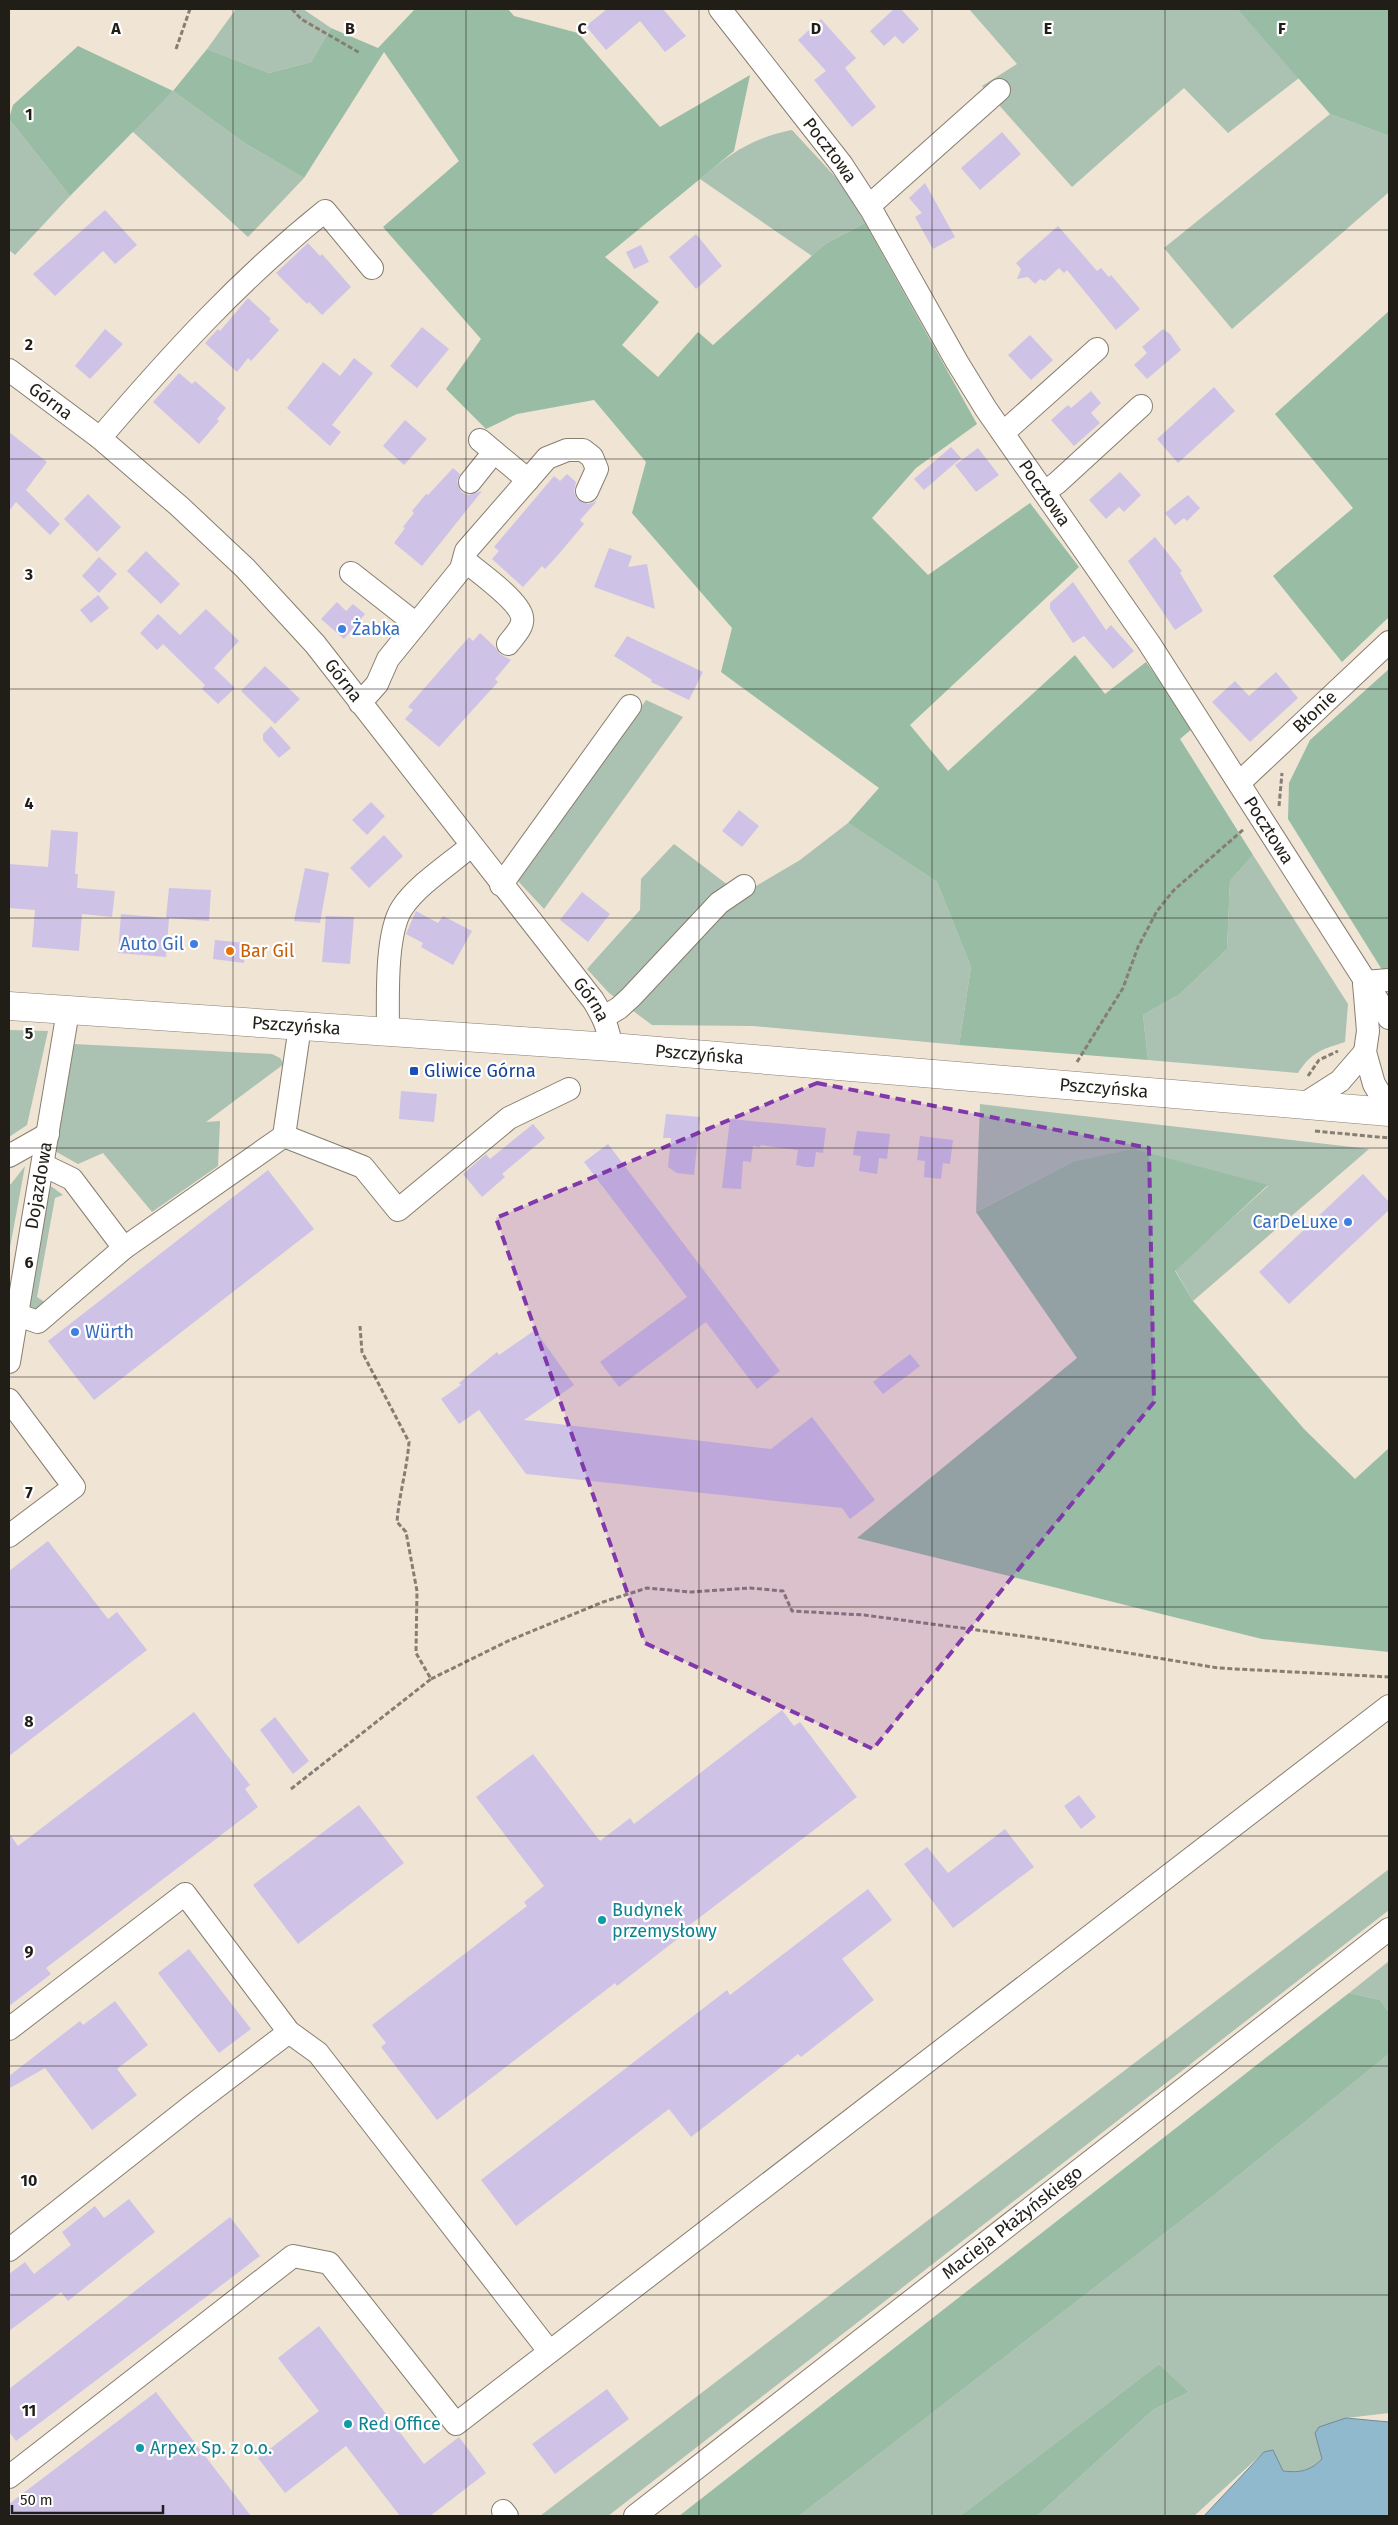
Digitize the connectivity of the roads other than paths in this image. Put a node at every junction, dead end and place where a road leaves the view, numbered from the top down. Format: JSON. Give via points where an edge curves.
{"nodes":[{"id":1,"x":720,"y":9,"type":"edge"},
{"id":2,"x":999,"y":90,"type":"dead end"},
{"id":3,"x":869,"y":206,"type":"junction"},
{"id":4,"x":372,"y":268,"type":"dead end"},
{"id":5,"x":1097,"y":349,"type":"dead end"},
{"id":6,"x":9,"y":370,"type":"edge"},
{"id":7,"x":1141,"y":406,"type":"dead end"},
{"id":8,"x":1003,"y":433,"type":"junction"},
{"id":9,"x":100,"y":438,"type":"junction"},
{"id":10,"x":528,"y":480,"type":"junction"},
{"id":11,"x":470,"y":482,"type":"dead end"},
{"id":12,"x":587,"y":492,"type":"dead end"},
{"id":13,"x":1044,"y":492,"type":"junction"},
{"id":14,"x":464,"y":560,"type":"junction"},
{"id":15,"x":351,"y":573,"type":"dead end"},
{"id":16,"x":416,"y":624,"type":"junction"},
{"id":17,"x":1389,"y":642,"type":"edge"},
{"id":18,"x":508,"y":644,"type":"dead end"},
{"id":19,"x":360,"y":703,"type":"junction"},
{"id":20,"x":630,"y":706,"type":"dead end"},
{"id":21,"x":1239,"y":783,"type":"junction"},
{"id":22,"x":471,"y":846,"type":"junction"},
{"id":23,"x":501,"y":885,"type":"junction"},
{"id":24,"x":744,"y":886,"type":"dead end"},
{"id":25,"x":1389,"y":980,"type":"edge"},
{"id":26,"x":1364,"y":982,"type":"junction"},
{"id":27,"x":9,"y":1006,"type":"edge"},
{"id":28,"x":68,"y":1010,"type":"junction"},
{"id":29,"x":604,"y":1017,"type":"junction"},
{"id":30,"x":1389,"y":1018,"type":"edge"},
{"id":31,"x":300,"y":1026,"type":"junction"},
{"id":32,"x":388,"y":1033,"type":"junction"},
{"id":33,"x":611,"y":1048,"type":"junction"},
{"id":34,"x":1365,"y":1052,"type":"junction"},
{"id":35,"x":569,"y":1089,"type":"dead end"},
{"id":36,"x":1304,"y":1104,"type":"junction"},
{"id":37,"x":1389,"y":1110,"type":"edge"},
{"id":38,"x":48,"y":1134,"type":"junction"},
{"id":39,"x":284,"y":1136,"type":"junction"},
{"id":40,"x":9,"y":1156,"type":"edge"},
{"id":41,"x":43,"y":1165,"type":"junction"},
{"id":42,"x":124,"y":1248,"type":"junction"},
{"id":43,"x":13,"y":1316,"type":"edge"},
{"id":44,"x":9,"y":1362,"type":"edge"},
{"id":45,"x":9,"y":1400,"type":"edge"},
{"id":46,"x":9,"y":1536,"type":"edge"},
{"id":47,"x":1389,"y":1706,"type":"edge"},
{"id":48,"x":1389,"y":1929,"type":"edge"},
{"id":49,"x":9,"y":2029,"type":"edge"},
{"id":50,"x":289,"y":2032,"type":"junction"},
{"id":51,"x":9,"y":2250,"type":"edge"},
{"id":52,"x":549,"y":2351,"type":"junction"},
{"id":53,"x":9,"y":2477,"type":"edge"},
{"id":54,"x":635,"y":2516,"type":"edge"}],
"edges":[{"from":1,"to":3,"type":"street","name":"Pocztowa","via":[[842,165]]},
{"from":2,"to":3,"type":"street"},
{"from":3,"to":8,"type":"street","name":"Pocztowa","via":[[957,362]]},
{"from":4,"to":9,"type":"street","via":[[325,211],[252,273],[180,346]]},
{"from":5,"to":8,"type":"street"},
{"from":6,"to":9,"type":"street","name":"Górna"},
{"from":7,"to":13,"type":"street"},
{"from":8,"to":13,"type":"street","name":"Pocztowa"},
{"from":9,"to":19,"type":"street","name":"Górna","via":[[245,568],[315,644]]},
{"from":10,"to":11,"type":"street","via":[[487,446]]},
{"from":10,"to":12,"type":"street","via":[[547,458],[567,450],[583,450],[592,457],[598,469]]},
{"from":10,"to":14,"type":"street","via":[[466,551]]},
{"from":13,"to":21,"type":"street","name":"Pocztowa"},
{"from":14,"to":16,"type":"street","via":[[462,569]]},
{"from":14,"to":18,"type":"street","via":[[517,606],[523,618],[520,629]]},
{"from":15,"to":16,"type":"street"},
{"from":16,"to":19,"type":"street","via":[[388,659],[377,684]]},
{"from":17,"to":21,"type":"street","name":"Błonie"},
{"from":19,"to":22,"type":"street","name":"Górna"},
{"from":20,"to":23,"type":"street"},
{"from":21,"to":26,"type":"street","name":"Pocztowa"},
{"from":22,"to":23,"type":"street","name":"Górna"},
{"from":22,"to":32,"type":"street","via":[[413,894],[395,921],[391,938]]},
{"from":23,"to":29,"type":"street","name":"Górna"},
{"from":24,"to":29,"type":"street","via":[[719,903],[631,997]]},
{"from":25,"to":26,"type":"street"},
{"from":26,"to":30,"type":"street","name":"Pocztowa"},
{"from":26,"to":34,"type":"street","name":"Pocztowa","via":[[1368,1031]]},
{"from":27,"to":28,"type":"main road","name":"Pszczyńska"},
{"from":28,"to":31,"type":"main road","name":"Pszczyńska"},
{"from":28,"to":38,"type":"street","name":"Dojazdowa"},
{"from":29,"to":33,"type":"street","name":"Górna","via":[[610,1032]]},
{"from":31,"to":32,"type":"main road","name":"Pszczyńska"},
{"from":31,"to":39,"type":"street"},
{"from":32,"to":33,"type":"main road","name":"Pszczyńska"},
{"from":33,"to":36,"type":"main road","name":"Pszczyńska"},
{"from":34,"to":36,"type":"street","via":[[1340,1081]]},
{"from":34,"to":37,"type":"street","name":"Pocztowa","via":[[1374,1084]]},
{"from":35,"to":39,"type":"street","via":[[509,1118],[398,1210],[363,1167]]},
{"from":36,"to":37,"type":"main road","name":"Pszczyńska"},
{"from":38,"to":40,"type":"street"},
{"from":38,"to":41,"type":"street","name":"Dojazdowa"},
{"from":39,"to":42,"type":"street"},
{"from":41,"to":42,"type":"street","via":[[72,1179]]},
{"from":41,"to":43,"type":"street","name":"Dojazdowa"},
{"from":42,"to":43,"type":"street","via":[[38,1322]]},
{"from":43,"to":44,"type":"street","name":"Dojazdowa"},
{"from":45,"to":46,"type":"street","via":[[74,1487]]},
{"from":47,"to":52,"type":"street"},
{"from":48,"to":54,"type":"street","name":"Macieja Płażyńskiego"},
{"from":49,"to":50,"type":"street","via":[[185,1894]]},
{"from":50,"to":51,"type":"street"},
{"from":50,"to":52,"type":"street","via":[[318,2053]]},
{"from":52,"to":53,"type":"street","via":[[456,2424],[330,2263],[292,2256]]}]}
